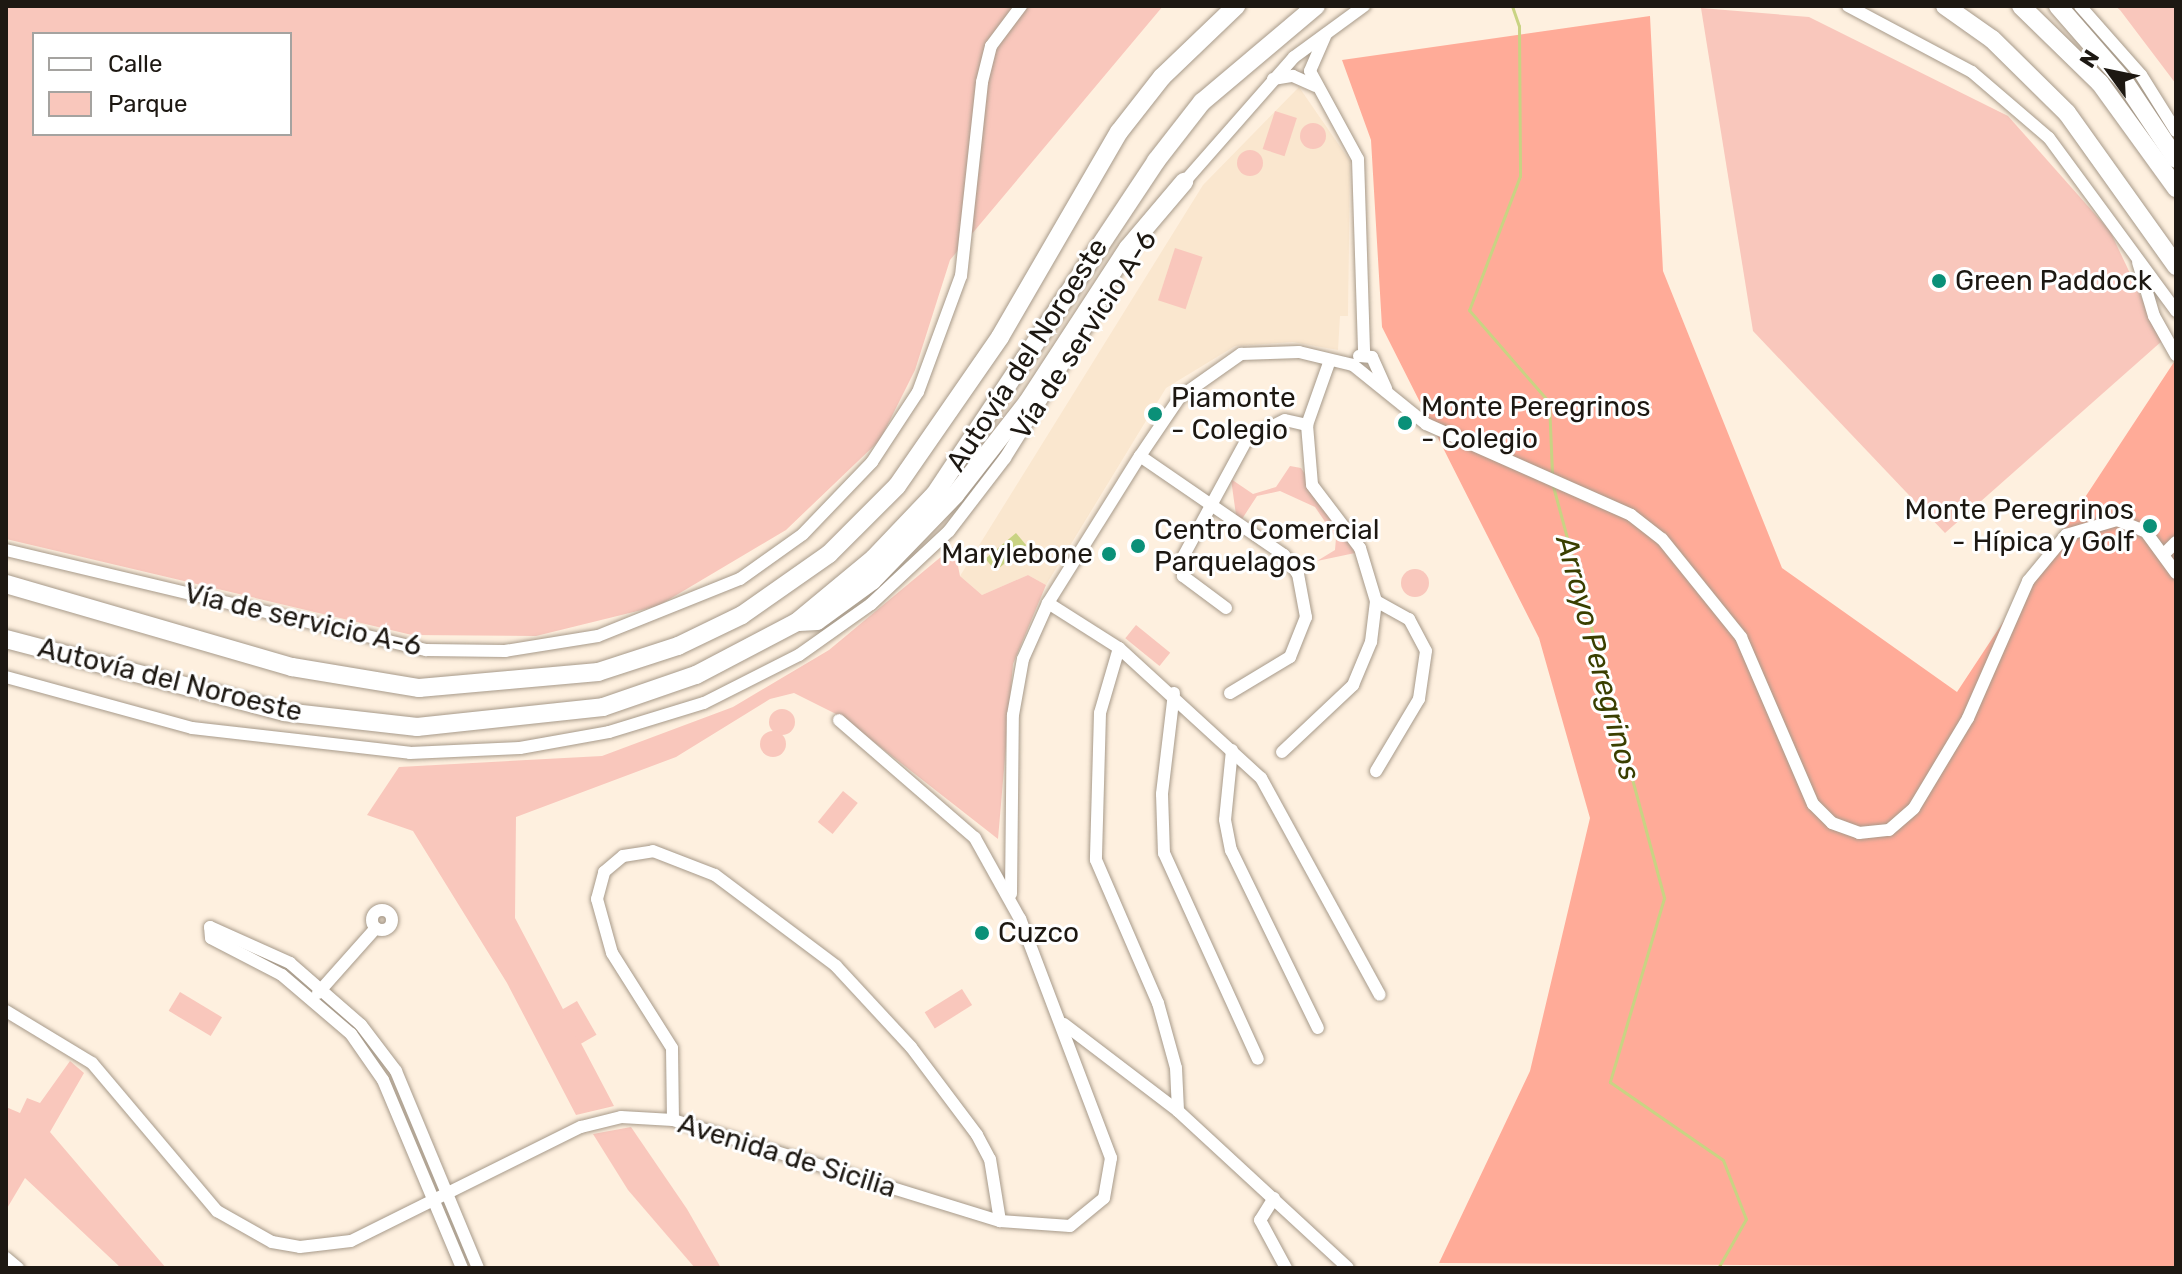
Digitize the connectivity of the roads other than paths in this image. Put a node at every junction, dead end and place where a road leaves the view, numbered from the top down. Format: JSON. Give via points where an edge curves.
{"nodes":[{"id":1,"x":1021,"y":6,"type":"edge"},
{"id":2,"x":1236,"y":6,"type":"edge"},
{"id":3,"x":1316,"y":6,"type":"edge"},
{"id":4,"x":1364,"y":6,"type":"edge"},
{"id":5,"x":1848,"y":6,"type":"edge"},
{"id":6,"x":1945,"y":6,"type":"edge"},
{"id":7,"x":2021,"y":6,"type":"edge"},
{"id":8,"x":2058,"y":6,"type":"edge"},
{"id":9,"x":2080,"y":6,"type":"edge"},
{"id":10,"x":1329,"y":30,"type":"junction"},
{"id":11,"x":1273,"y":79,"type":"junction"},
{"id":12,"x":1320,"y":91,"type":"junction"},
{"id":13,"x":2176,"y":131,"type":"edge"},
{"id":14,"x":2176,"y":159,"type":"edge"},
{"id":15,"x":1184,"y":182,"type":"junction"},
{"id":16,"x":2176,"y":188,"type":"edge"},
{"id":17,"x":2134,"y":248,"type":"junction"},
{"id":18,"x":2176,"y":266,"type":"edge"},
{"id":19,"x":2176,"y":311,"type":"edge"},
{"id":20,"x":1364,"y":354,"type":"junction"},
{"id":21,"x":2176,"y":355,"type":"edge"},
{"id":22,"x":1330,"y":360,"type":"junction"},
{"id":23,"x":1353,"y":365,"type":"junction"},
{"id":24,"x":1376,"y":367,"type":"junction"},
{"id":25,"x":1364,"y":377,"type":"junction"},
{"id":26,"x":1387,"y":392,"type":"junction"},
{"id":27,"x":1307,"y":425,"type":"junction"},
{"id":28,"x":1140,"y":456,"type":"junction"},
{"id":29,"x":1214,"y":506,"type":"junction"},
{"id":30,"x":2176,"y":542,"type":"edge"},
{"id":31,"x":6,"y":550,"type":"edge"},
{"id":32,"x":2164,"y":554,"type":"junction"},
{"id":33,"x":2176,"y":573,"type":"edge"},
{"id":34,"x":6,"y":584,"type":"edge"},
{"id":35,"x":1376,"y":601,"type":"junction"},
{"id":36,"x":1048,"y":603,"type":"junction"},
{"id":37,"x":1226,"y":608,"type":"dead end"},
{"id":38,"x":797,"y":622,"type":"junction"},
{"id":39,"x":6,"y":639,"type":"edge"},
{"id":40,"x":1119,"y":648,"type":"junction"},
{"id":41,"x":6,"y":677,"type":"edge"},
{"id":42,"x":1174,"y":693,"type":"junction"},
{"id":43,"x":1230,"y":693,"type":"dead end"},
{"id":44,"x":839,"y":720,"type":"dead end"},
{"id":45,"x":1232,"y":750,"type":"junction"},
{"id":46,"x":1282,"y":752,"type":"dead end"},
{"id":47,"x":1376,"y":771,"type":"dead end"},
{"id":48,"x":1008,"y":830,"type":"junction"},
{"id":49,"x":991,"y":861,"type":"junction"},
{"id":50,"x":1011,"y":901,"type":"junction"},
{"id":51,"x":376,"y":928,"type":"dead end"},
{"id":52,"x":323,"y":988,"type":"junction"},
{"id":53,"x":1380,"y":995,"type":"dead end"},
{"id":54,"x":314,"y":999,"type":"junction"},
{"id":55,"x":6,"y":1011,"type":"edge"},
{"id":56,"x":1061,"y":1022,"type":"junction"},
{"id":57,"x":1318,"y":1028,"type":"dead end"},
{"id":58,"x":1258,"y":1059,"type":"dead end"},
{"id":59,"x":1178,"y":1111,"type":"junction"},
{"id":60,"x":673,"y":1120,"type":"junction"},
{"id":61,"x":449,"y":1193,"type":"junction"},
{"id":62,"x":1274,"y":1198,"type":"junction"},
{"id":63,"x":434,"y":1200,"type":"junction"},
{"id":64,"x":1000,"y":1221,"type":"junction"},
{"id":65,"x":6,"y":1258,"type":"edge"},
{"id":66,"x":18,"y":1268,"type":"edge"},
{"id":67,"x":462,"y":1268,"type":"edge"},
{"id":68,"x":478,"y":1268,"type":"edge"},
{"id":69,"x":1286,"y":1268,"type":"edge"},
{"id":70,"x":1348,"y":1268,"type":"edge"}],
"edges":[{"from":1,"to":31,"type":"street","name":"Vía de servicio A-6","via":[[991,46],[961,276],[918,392],[862,473],[803,534],[740,579],[598,636],[505,651],[426,650]]},
{"from":2,"to":34,"type":"highway","name":"Autovía del Noroeste","via":[[1162,77],[1119,132],[1000,337],[897,486],[829,554],[742,615],[691,640],[598,672],[419,688],[292,667]]},
{"from":3,"to":38,"type":"highway","name":"Autovía del Noroeste","via":[[1202,102],[1110,227],[979,437],[935,494],[874,558]]},
{"from":4,"to":10,"type":"street","name":"Vía de servicio A-6"},
{"from":5,"to":17,"type":"street","via":[[1972,72],[2049,138]]},
{"from":6,"to":18,"type":"highway","via":[[1992,39],[2067,113]]},
{"from":7,"to":16,"type":"highway","via":[[2100,83]]},
{"from":8,"to":14,"type":"highway","via":[[2126,84]]},
{"from":9,"to":13,"type":"street","via":[[2141,75]]},
{"from":10,"to":11,"type":"street","name":"Vía de servicio A-6"},
{"from":10,"to":12,"type":"street","via":[[1310,71]]},
{"from":11,"to":12,"type":"street","via":[[1306,78]]},
{"from":11,"to":15,"type":"street","name":"Vía de servicio A-6"},
{"from":12,"to":20,"type":"street","via":[[1351,144],[1362,181]]},
{"from":15,"to":38,"type":"highway","via":[[1128,248],[1027,403],[955,495],[872,581],[817,621]]},
{"from":15,"to":41,"type":"street","name":"Vía de servicio A-6","via":[[1005,458],[949,531],[871,604],[811,647],[704,703],[579,738],[410,753],[192,728]]},
{"from":17,"to":19,"type":"street"},
{"from":17,"to":21,"type":"street","via":[[2154,316]]},
{"from":20,"to":23,"type":"street"},
{"from":20,"to":24,"type":"street"},
{"from":22,"to":23,"type":"street"},
{"from":22,"to":27,"type":"street"},
{"from":22,"to":28,"type":"street","via":[[1270,350],[1219,364],[1180,397]]},
{"from":23,"to":25,"type":"street"},
{"from":24,"to":25,"type":"street"},
{"from":24,"to":26,"type":"street"},
{"from":25,"to":26,"type":"street"},
{"from":26,"to":32,"type":"street","via":[[1426,424],[1631,515],[1710,592],[1741,637],[1813,804],[1832,823],[1859,833],[1889,830],[1914,808],[1968,718],[2028,581],[2066,535],[2117,520],[2146,532]]},
{"from":27,"to":29,"type":"street","via":[[1285,420],[1247,439]]},
{"from":27,"to":35,"type":"street","via":[[1312,485],[1360,548]]},
{"from":28,"to":29,"type":"street"},
{"from":28,"to":36,"type":"street"},
{"from":29,"to":37,"type":"street","via":[[1180,567],[1189,583]]},
{"from":29,"to":43,"type":"street","via":[[1284,555],[1305,597],[1301,637],[1290,657]]},
{"from":30,"to":32,"type":"street"},
{"from":32,"to":33,"type":"street"},
{"from":35,"to":46,"type":"street","via":[[1371,642],[1353,685]]},
{"from":35,"to":47,"type":"street","via":[[1409,619],[1426,651],[1419,699]]},
{"from":36,"to":40,"type":"street"},
{"from":36,"to":48,"type":"street","via":[[1016,687]]},
{"from":38,"to":39,"type":"highway","name":"Autovía del Noroeste","via":[[696,675],[603,707],[417,727],[284,712]]},
{"from":40,"to":42,"type":"street"},
{"from":40,"to":59,"type":"street","via":[[1100,713],[1096,860],[1169,1036]]},
{"from":42,"to":45,"type":"street"},
{"from":42,"to":58,"type":"street","via":[[1162,794],[1164,853]]},
{"from":44,"to":49,"type":"street","name":"Avenida de Sicilia","via":[[933,798]]},
{"from":45,"to":53,"type":"street","via":[[1284,809]]},
{"from":45,"to":57,"type":"street","via":[[1225,820],[1231,850]]},
{"from":48,"to":49,"type":"street"},
{"from":48,"to":50,"type":"street"},
{"from":49,"to":50,"type":"street","name":"Avenida de Sicilia"},
{"from":50,"to":56,"type":"street","name":"Avenida de Sicilia"},
{"from":51,"to":52,"type":"street"},
{"from":52,"to":54,"type":"street"},
{"from":52,"to":54,"type":"street","via":[[257,944],[210,927],[211,938]]},
{"from":52,"to":61,"type":"street","via":[[396,1071]]},
{"from":54,"to":63,"type":"street","via":[[383,1080]]},
{"from":55,"to":63,"type":"street","name":"Avenida de Sicilia","via":[[92,1063],[217,1211],[272,1242],[300,1247],[351,1241]]},
{"from":56,"to":59,"type":"street"},
{"from":56,"to":64,"type":"street","name":"Avenida de Sicilia","via":[[1104,1126],[1111,1176],[1091,1214],[1070,1226]]},
{"from":59,"to":62,"type":"street"},
{"from":60,"to":61,"type":"street","name":"Avenida de Sicilia","via":[[621,1117],[581,1127]]},
{"from":60,"to":64,"type":"street","name":"Avenida de Sicilia"},
{"from":60,"to":64,"type":"street","via":[[672,1048],[612,953],[597,899],[604,872],[623,856],[653,851],[715,875],[836,966],[911,1047],[977,1135],[990,1159]]},
{"from":61,"to":63,"type":"street","name":"Avenida de Sicilia"},
{"from":61,"to":68,"type":"street"},
{"from":62,"to":69,"type":"street","via":[[1260,1220]]},
{"from":62,"to":70,"type":"street"},
{"from":63,"to":67,"type":"street"},
{"from":65,"to":66,"type":"street"}]}
